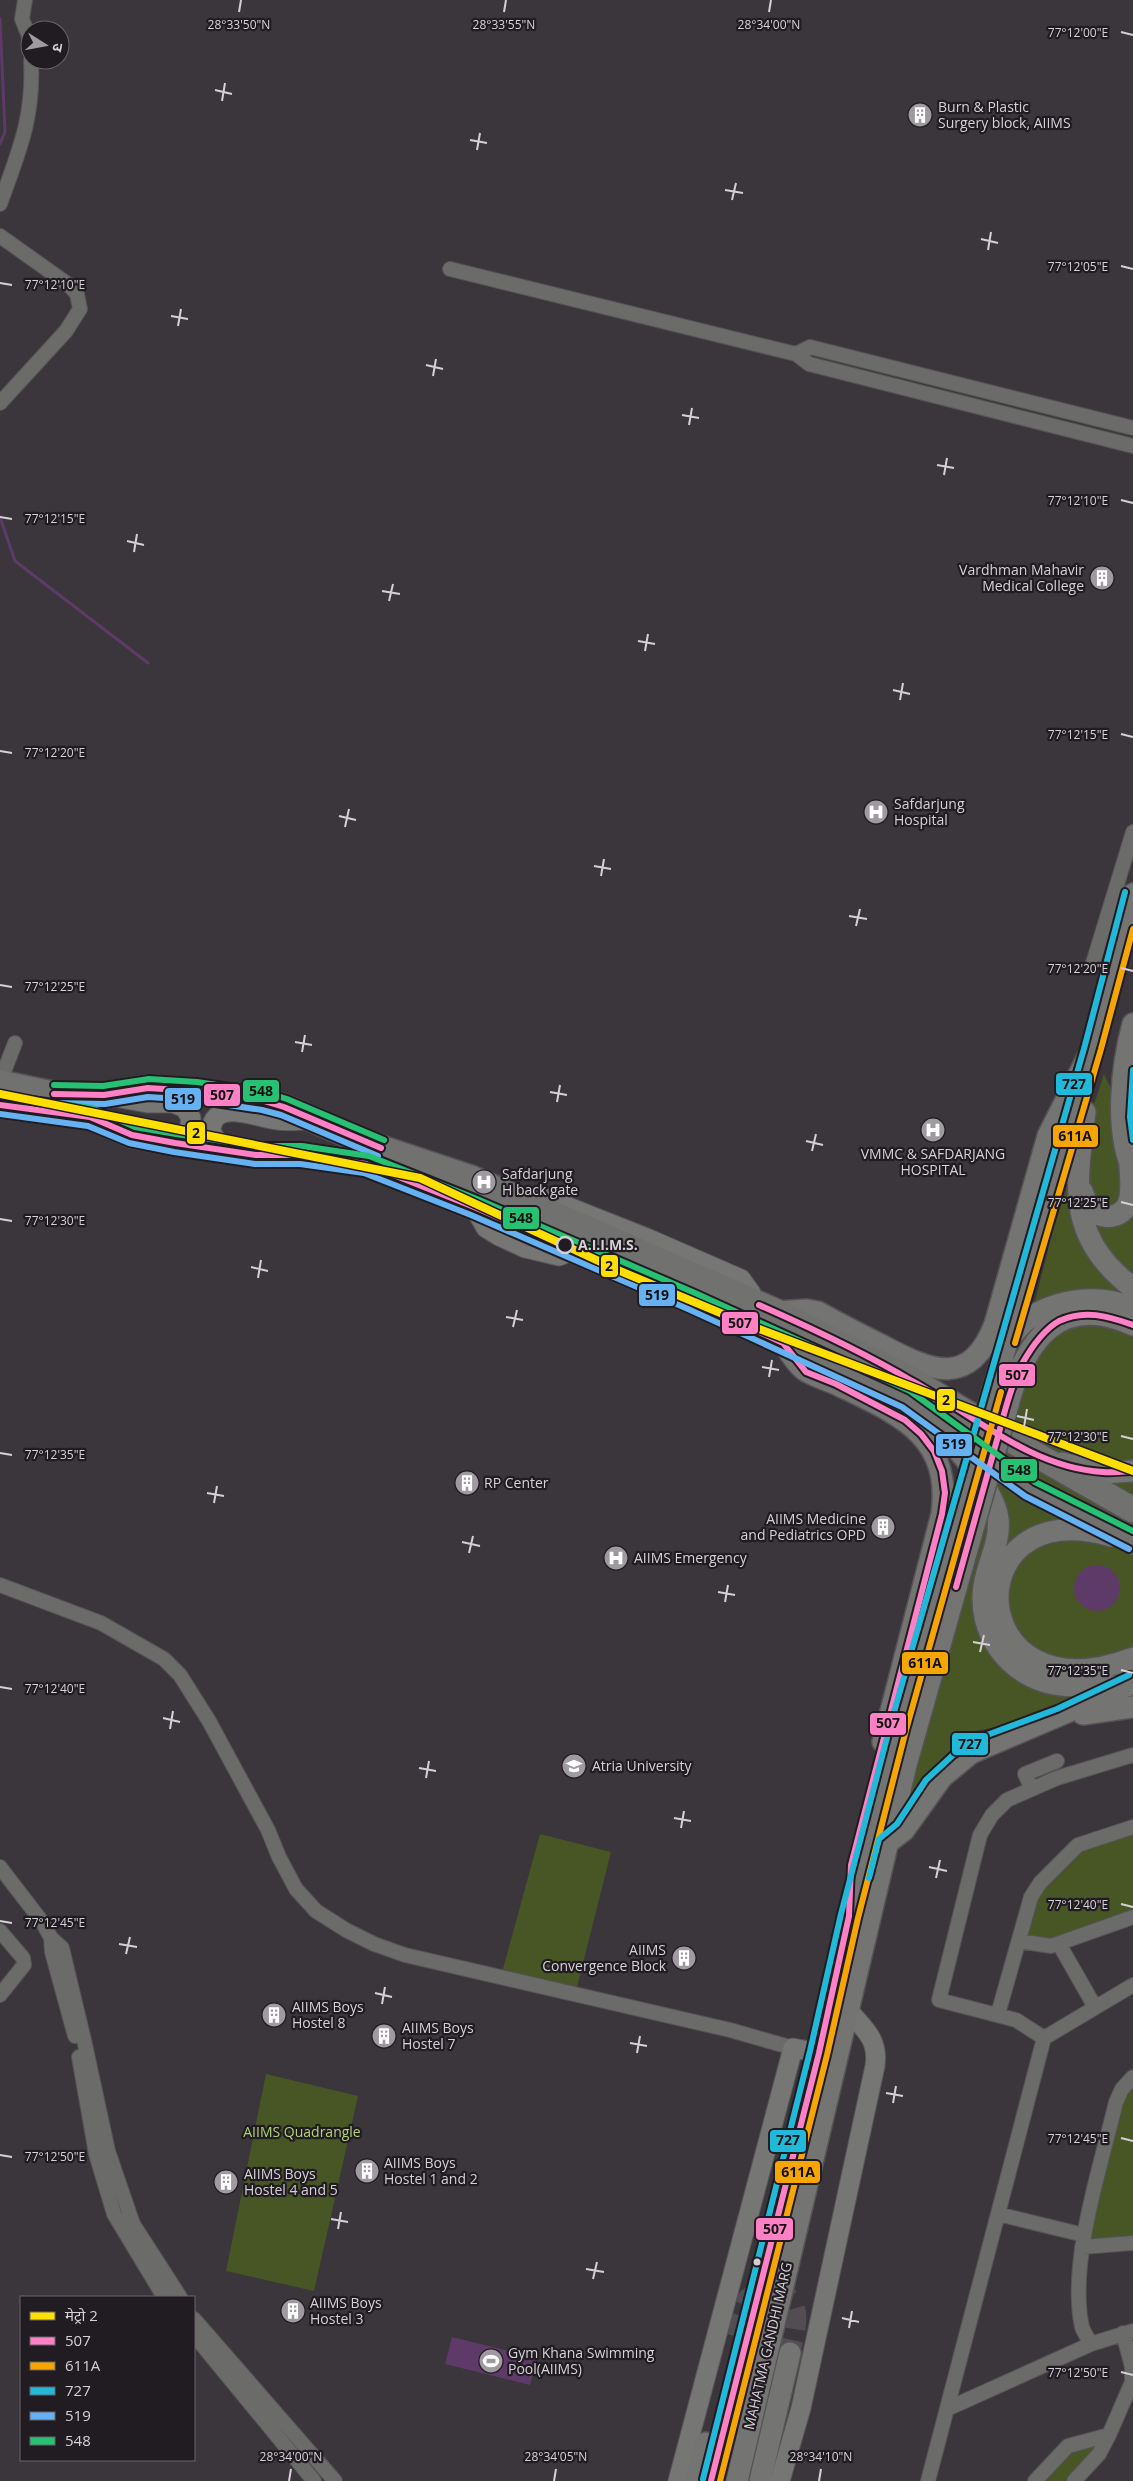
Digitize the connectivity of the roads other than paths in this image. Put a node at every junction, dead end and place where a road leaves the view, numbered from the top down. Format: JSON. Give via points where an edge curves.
{"nodes":[{"id":1,"x":25,"y":0,"type":"edge"},
{"id":2,"x":22,"y":20,"type":"edge"},
{"id":3,"x":31,"y":70,"type":"edge"},
{"id":4,"x":0,"y":204,"type":"edge"},
{"id":5,"x":0,"y":236,"type":"edge"},
{"id":6,"x":450,"y":269,"type":"dead end"},
{"id":7,"x":796,"y":354,"type":"junction"},
{"id":8,"x":0,"y":402,"type":"edge"},
{"id":9,"x":1133,"y":428,"type":"edge"},
{"id":10,"x":1133,"y":446,"type":"edge"},
{"id":11,"x":1133,"y":832,"type":"edge"},
{"id":12,"x":1133,"y":894,"type":"edge"},
{"id":13,"x":1093,"y":962,"type":"dead end"},
{"id":14,"x":1133,"y":1024,"type":"edge"},
{"id":15,"x":15,"y":1043,"type":"dead end"},
{"id":16,"x":1093,"y":1047,"type":"junction"},
{"id":17,"x":0,"y":1083,"type":"edge"},
{"id":18,"x":104,"y":1095,"type":"junction"},
{"id":19,"x":0,"y":1105,"type":"edge"},
{"id":20,"x":90,"y":1117,"type":"junction"},
{"id":21,"x":313,"y":1120,"type":"junction"},
{"id":22,"x":301,"y":1155,"type":"junction"},
{"id":23,"x":1132,"y":1167,"type":"edge"},
{"id":24,"x":1077,"y":1177,"type":"junction"},
{"id":25,"x":1133,"y":1288,"type":"edge"},
{"id":26,"x":1133,"y":1308,"type":"edge"},
{"id":27,"x":777,"y":1312,"type":"junction"},
{"id":28,"x":1133,"y":1325,"type":"edge"},
{"id":29,"x":1007,"y":1341,"type":"junction"},
{"id":30,"x":783,"y":1343,"type":"junction"},
{"id":31,"x":906,"y":1399,"type":"junction"},
{"id":32,"x":1033,"y":1453,"type":"junction"},
{"id":33,"x":1133,"y":1471,"type":"edge"},
{"id":34,"x":1133,"y":1510,"type":"edge"},
{"id":35,"x":1133,"y":1542,"type":"edge"},
{"id":36,"x":0,"y":1585,"type":"edge"},
{"id":37,"x":1133,"y":1658,"type":"edge"},
{"id":38,"x":1130,"y":1685,"type":"edge"},
{"id":39,"x":1133,"y":1707,"type":"edge"},
{"id":40,"x":1060,"y":1717,"type":"junction"},
{"id":41,"x":1133,"y":1755,"type":"edge"},
{"id":42,"x":1057,"y":1761,"type":"dead end"},
{"id":43,"x":1032,"y":1789,"type":"junction"},
{"id":44,"x":1133,"y":1827,"type":"edge"},
{"id":45,"x":886,"y":1844,"type":"junction"},
{"id":46,"x":0,"y":1867,"type":"edge"},
{"id":47,"x":849,"y":1916,"type":"junction"},
{"id":48,"x":1133,"y":1917,"type":"edge"},
{"id":49,"x":0,"y":1931,"type":"edge"},
{"id":50,"x":51,"y":1938,"type":"junction"},
{"id":51,"x":1019,"y":1941,"type":"junction"},
{"id":52,"x":1059,"y":1944,"type":"junction"},
{"id":53,"x":1133,"y":1986,"type":"edge"},
{"id":54,"x":0,"y":1995,"type":"edge"},
{"id":55,"x":1095,"y":2007,"type":"junction"},
{"id":56,"x":848,"y":2010,"type":"junction"},
{"id":57,"x":998,"y":2014,"type":"junction"},
{"id":58,"x":1044,"y":2038,"type":"junction"},
{"id":59,"x":793,"y":2048,"type":"junction"},
{"id":60,"x":819,"y":2053,"type":"junction"},
{"id":61,"x":1133,"y":2077,"type":"edge"},
{"id":62,"x":998,"y":2214,"type":"junction"},
{"id":63,"x":1083,"y":2241,"type":"junction"},
{"id":64,"x":1133,"y":2243,"type":"edge"},
{"id":65,"x":163,"y":2296,"type":"edge"},
{"id":66,"x":179,"y":2296,"type":"edge"},
{"id":67,"x":195,"y":2320,"type":"edge"},
{"id":68,"x":1128,"y":2332,"type":"edge"},
{"id":69,"x":195,"y":2335,"type":"edge"},
{"id":70,"x":735,"y":2336,"type":"tunnel mouth"},
{"id":71,"x":1090,"y":2344,"type":"junction"},
{"id":72,"x":790,"y":2353,"type":"tunnel mouth"},
{"id":73,"x":1036,"y":2360,"type":"dead end"},
{"id":74,"x":1009,"y":2380,"type":"junction"},
{"id":75,"x":946,"y":2415,"type":"junction"},
{"id":76,"x":1109,"y":2435,"type":"junction"},
{"id":77,"x":946,"y":2446,"type":"dead end"},
{"id":78,"x":314,"y":2481,"type":"edge"},
{"id":79,"x":335,"y":2481,"type":"edge"},
{"id":80,"x":678,"y":2481,"type":"edge"},
{"id":81,"x":696,"y":2481,"type":"edge"},
{"id":82,"x":711,"y":2481,"type":"edge"},
{"id":83,"x":737,"y":2481,"type":"edge"},
{"id":84,"x":760,"y":2481,"type":"edge"},
{"id":85,"x":780,"y":2481,"type":"edge"},
{"id":86,"x":928,"y":2481,"type":"edge"},
{"id":87,"x":1035,"y":2481,"type":"edge"},
{"id":88,"x":1074,"y":2481,"type":"edge"}],
"edges":[{"from":1,"to":2,"type":"street"},
{"from":3,"to":4,"type":"street","via":[[30,110],[25,136]]},
{"from":5,"to":8,"type":"street","via":[[69,285],[77,294],[80,309],[66,331]]},
{"from":6,"to":7,"type":"street"},
{"from":7,"to":9,"type":"street","via":[[810,347]]},
{"from":7,"to":10,"type":"street","via":[[809,364]]},
{"from":11,"to":13,"type":"street"},
{"from":12,"to":16,"type":"main road"},
{"from":14,"to":23,"type":"main road","via":[[1124,1058],[1122,1106]]},
{"from":15,"to":17,"type":"street"},
{"from":16,"to":24,"type":"main road"},
{"from":16,"to":27,"type":"main road","via":[[1048,1136],[995,1324],[989,1341],[975,1358],[951,1368],[930,1368],[818,1312]]},
{"from":16,"to":29,"type":"main road"},
{"from":17,"to":18,"type":"highway","via":[[56,1095]]},
{"from":18,"to":20,"type":"street","via":[[146,1103],[180,1104],[191,1118],[189,1130],[174,1139]]},
{"from":18,"to":21,"type":"highway","via":[[148,1088],[196,1091],[274,1103]]},
{"from":19,"to":20,"type":"highway"},
{"from":20,"to":22,"type":"highway","via":[[132,1134],[175,1143],[256,1156]]},
{"from":21,"to":22,"type":"street","via":[[278,1121],[229,1112],[218,1115],[211,1125],[213,1137],[222,1145]]},
{"from":21,"to":27,"type":"highway","via":[[370,1145],[471,1178]]},
{"from":22,"to":30,"type":"highway","via":[[366,1164],[575,1250]]},
{"from":23,"to":24,"type":"main road","via":[[1129,1202],[1112,1216],[1101,1216],[1092,1210]]},
{"from":24,"to":25,"type":"main road","via":[[1080,1211],[1092,1242],[1111,1270]]},
{"from":26,"to":29,"type":"main road","via":[[1104,1300],[1064,1303],[1027,1320]]},
{"from":27,"to":32,"type":"highway","via":[[912,1380]]},
{"from":28,"to":45,"type":"main road","name":"MAHATMA GANDHI MARG","bridge":true,"via":[[1105,1316],[1072,1316],[1054,1323],[1038,1336],[1013,1384]]},
{"from":29,"to":47,"type":"main road","bridge":true,"via":[[898,1728]]},
{"from":30,"to":31,"type":"highway"},
{"from":30,"to":47,"type":"main road","via":[[806,1372],[905,1420],[934,1451],[942,1471],[942,1514],[851,1865]]},
{"from":31,"to":35,"type":"highway","via":[[1030,1489]]},
{"from":31,"to":38,"type":"main road","via":[[946,1436],[979,1478],[996,1509],[999,1526],[984,1584],[983,1603],[989,1632],[999,1649],[1020,1670],[1044,1681],[1068,1686]]},
{"from":32,"to":33,"type":"main road","via":[[1089,1471]]},
{"from":32,"to":34,"type":"highway"},
{"from":35,"to":37,"type":"main road","via":[[1085,1530],[1042,1534],[1026,1542],[1008,1561],[998,1585],[997,1602],[1003,1628],[1012,1642],[1040,1662],[1057,1667],[1089,1668]]},
{"from":36,"to":59,"type":"street","via":[[102,1623],[164,1659],[209,1721],[296,1889],[316,1911],[346,1930],[405,1955],[730,2030]]},
{"from":38,"to":40,"type":"main road"},
{"from":39,"to":40,"type":"main road"},
{"from":40,"to":45,"type":"main road","via":[[983,1746],[958,1762],[934,1786],[904,1830]]},
{"from":41,"to":43,"type":"street"},
{"from":42,"to":43,"type":"street","via":[[1026,1774]]},
{"from":43,"to":57,"type":"street","via":[[1007,1800],[992,1815],[980,1835],[939,2000]]},
{"from":44,"to":51,"type":"street","via":[[1078,1845],[1062,1860],[1031,1897]]},
{"from":45,"to":56,"type":"main road","name":"MAHATMA GANDHI MARG"},
{"from":46,"to":50,"type":"street"},
{"from":47,"to":60,"type":"main road","name":"MAHATMA GANDHI MARG"},
{"from":48,"to":52,"type":"street"},
{"from":49,"to":54,"type":"street","via":[[24,1965]]},
{"from":50,"to":65,"type":"street","via":[[76,2041],[96,2154],[114,2214]]},
{"from":50,"to":66,"type":"street","via":[[62,1948],[108,2151],[130,2216]]},
{"from":51,"to":52,"type":"street","via":[[1051,1946]]},
{"from":51,"to":57,"type":"street"},
{"from":52,"to":55,"type":"street"},
{"from":53,"to":55,"type":"street"},
{"from":55,"to":58,"type":"street"},
{"from":56,"to":83,"type":"main road","name":"MAHATMA GANDHI MARG"},
{"from":56,"to":85,"type":"street","via":[[874,2040],[877,2052],[875,2066],[801,2408]]},
{"from":57,"to":58,"type":"street","via":[[1016,2020]]},
{"from":58,"to":62,"type":"street"},
{"from":59,"to":60,"type":"street"},
{"from":59,"to":80,"type":"street"},
{"from":60,"to":82,"type":"main road","name":"MAHATMA GANDHI MARG"},
{"from":61,"to":63,"type":"street","via":[[1116,2102]]},
{"from":62,"to":63,"type":"street"},
{"from":62,"to":75,"type":"street"},
{"from":63,"to":64,"type":"street"},
{"from":63,"to":71,"type":"street","via":[[1079,2290],[1082,2326]]},
{"from":67,"to":79,"type":"street"},
{"from":68,"to":71,"type":"street"},
{"from":68,"to":76,"type":"street","via":[[1132,2382]]},
{"from":69,"to":78,"type":"street"},
{"from":70,"to":81,"type":"main road"},
{"from":71,"to":74,"type":"street"},
{"from":72,"to":84,"type":"main road"},
{"from":73,"to":74,"type":"street","via":[[1006,2374]]},
{"from":74,"to":75,"type":"street"},
{"from":75,"to":77,"type":"street","via":[[952,2422]]},
{"from":75,"to":86,"type":"street"},
{"from":76,"to":87,"type":"street","via":[[1068,2446]]},
{"from":76,"to":88,"type":"street","via":[[1099,2454]]}]}
